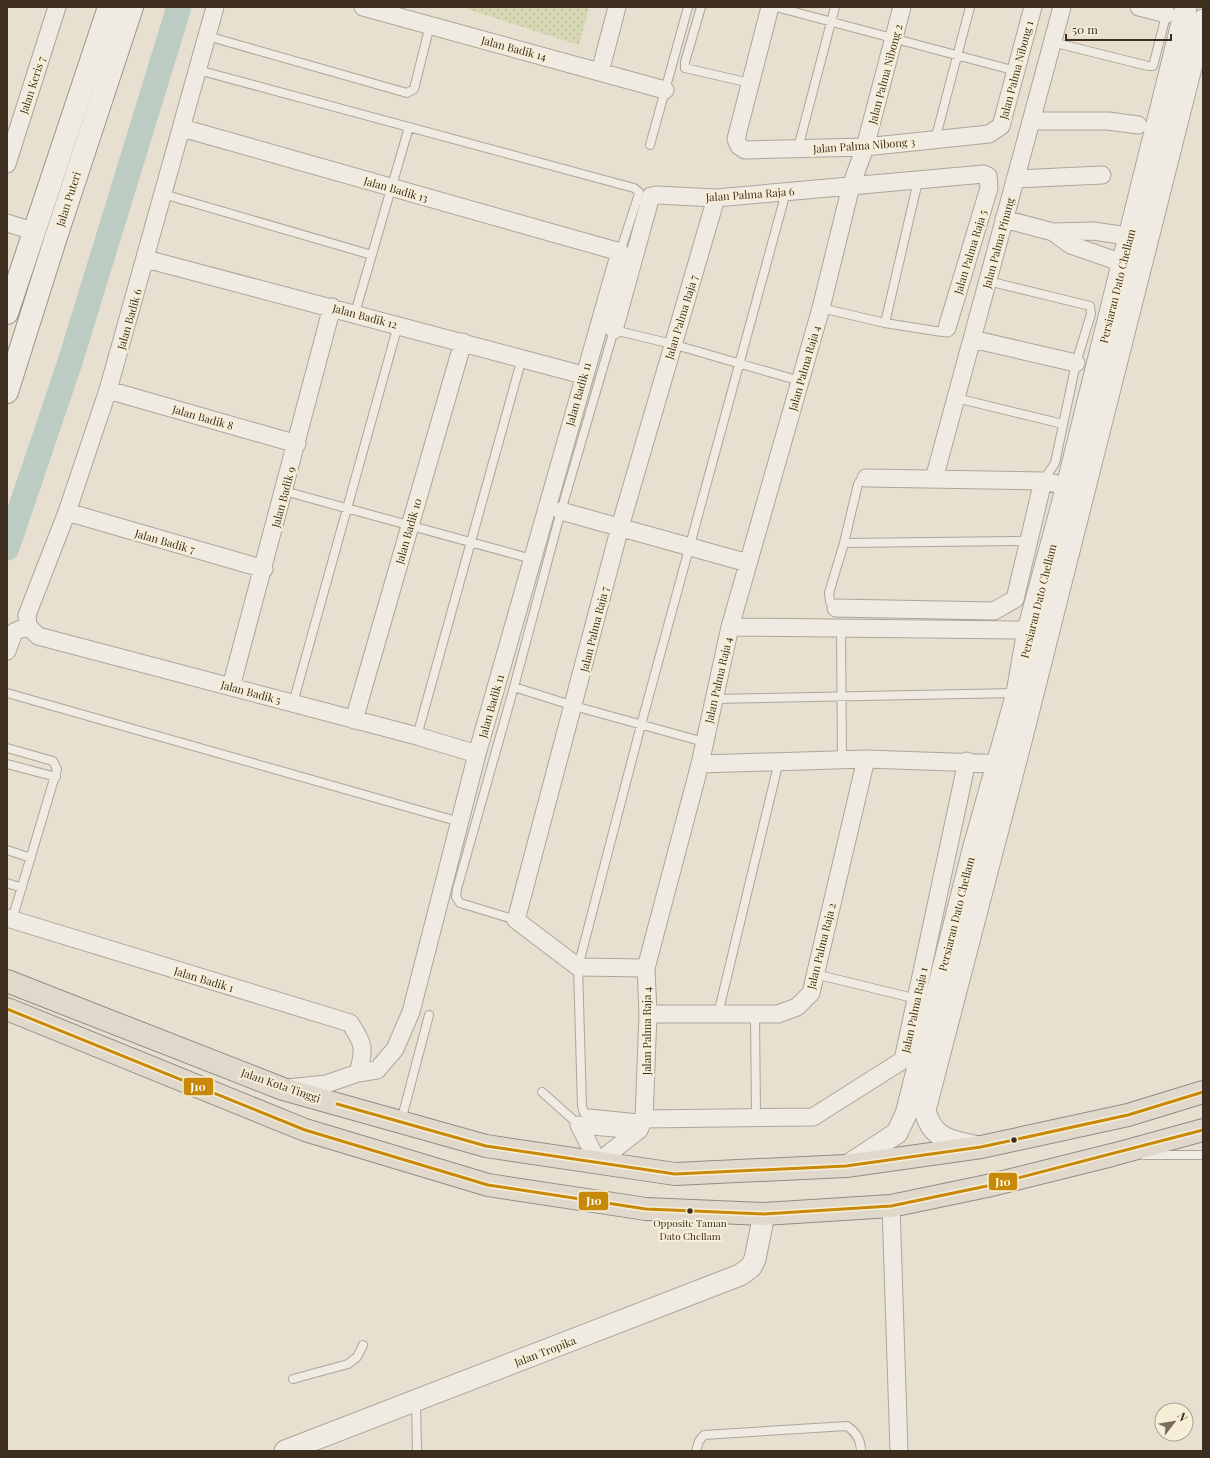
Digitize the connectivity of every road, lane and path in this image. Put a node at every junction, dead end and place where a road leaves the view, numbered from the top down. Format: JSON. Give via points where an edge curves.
{"nodes":[{"id":1,"x":57,"y":7,"type":"edge"},
{"id":2,"x":109,"y":7,"type":"edge"},
{"id":3,"x":132,"y":7,"type":"edge"},
{"id":4,"x":215,"y":7,"type":"edge"},
{"id":5,"x":363,"y":7,"type":"edge"},
{"id":6,"x":617,"y":7,"type":"edge"},
{"id":7,"x":688,"y":7,"type":"edge"},
{"id":8,"x":701,"y":7,"type":"edge"},
{"id":9,"x":770,"y":7,"type":"edge"},
{"id":10,"x":776,"y":7,"type":"edge"},
{"id":11,"x":835,"y":7,"type":"edge"},
{"id":12,"x":902,"y":7,"type":"edge"},
{"id":13,"x":970,"y":7,"type":"edge"},
{"id":14,"x":1033,"y":7,"type":"edge"},
{"id":15,"x":1062,"y":7,"type":"edge"},
{"id":16,"x":1139,"y":7,"type":"edge"},
{"id":17,"x":1174,"y":9,"type":"edge"},
{"id":18,"x":1203,"y":20,"type":"edge"},
{"id":19,"x":831,"y":22,"type":"junction"},
{"id":20,"x":430,"y":25,"type":"junction"},
{"id":21,"x":207,"y":36,"type":"junction"},
{"id":22,"x":894,"y":38,"type":"junction"},
{"id":23,"x":1052,"y":42,"type":"junction"},
{"id":24,"x":957,"y":55,"type":"junction"},
{"id":25,"x":198,"y":70,"type":"junction"},
{"id":26,"x":1016,"y":71,"type":"junction"},
{"id":27,"x":600,"y":72,"type":"junction"},
{"id":28,"x":750,"y":83,"type":"junction"},
{"id":29,"x":665,"y":90,"type":"junction"},
{"id":30,"x":1032,"y":121,"type":"junction"},
{"id":31,"x":1138,"y":125,"type":"dead end"},
{"id":32,"x":409,"y":127,"type":"junction"},
{"id":33,"x":182,"y":128,"type":"junction"},
{"id":34,"x":996,"y":131,"type":"joint"},
{"id":35,"x":935,"y":140,"type":"junction"},
{"id":36,"x":650,"y":145,"type":"dead end"},
{"id":37,"x":865,"y":147,"type":"junction"},
{"id":38,"x":798,"y":148,"type":"junction"},
{"id":39,"x":7,"y":164,"type":"edge"},
{"id":40,"x":1102,"y":175,"type":"dead end"},
{"id":41,"x":988,"y":176,"type":"joint"},
{"id":42,"x":1015,"y":179,"type":"junction"},
{"id":43,"x":918,"y":181,"type":"junction"},
{"id":44,"x":851,"y":186,"type":"junction"},
{"id":45,"x":391,"y":187,"type":"junction"},
{"id":46,"x":786,"y":192,"type":"junction"},
{"id":47,"x":164,"y":194,"type":"junction"},
{"id":48,"x":716,"y":198,"type":"junction"},
{"id":49,"x":1004,"y":219,"type":"junction"},
{"id":50,"x":7,"y":223,"type":"edge"},
{"id":51,"x":33,"y":231,"type":"junction"},
{"id":52,"x":1054,"y":232,"type":"junction"},
{"id":53,"x":1138,"y":238,"type":"junction"},
{"id":54,"x":615,"y":251,"type":"junction"},
{"id":55,"x":372,"y":255,"type":"junction"},
{"id":56,"x":146,"y":259,"type":"junction"},
{"id":57,"x":1131,"y":267,"type":"junction"},
{"id":58,"x":988,"y":280,"type":"junction"},
{"id":59,"x":332,"y":307,"type":"junction"},
{"id":60,"x":821,"y":308,"type":"junction"},
{"id":61,"x":7,"y":313,"type":"edge"},
{"id":62,"x":355,"y":313,"type":"junction"},
{"id":63,"x":885,"y":323,"type":"junction"},
{"id":64,"x":398,"y":325,"type":"junction"},
{"id":65,"x":947,"y":328,"type":"joint"},
{"id":66,"x":614,"y":330,"type":"junction"},
{"id":67,"x":972,"y":339,"type":"junction"},
{"id":68,"x":463,"y":342,"type":"junction"},
{"id":69,"x":672,"y":344,"type":"junction"},
{"id":70,"x":522,"y":358,"type":"junction"},
{"id":71,"x":740,"y":363,"type":"junction"},
{"id":72,"x":1076,"y":363,"type":"junction"},
{"id":73,"x":584,"y":375,"type":"junction"},
{"id":74,"x":800,"y":381,"type":"junction"},
{"id":75,"x":108,"y":390,"type":"junction"},
{"id":76,"x":7,"y":392,"type":"edge"},
{"id":77,"x":956,"y":398,"type":"junction"},
{"id":78,"x":1063,"y":424,"type":"junction"},
{"id":79,"x":297,"y":444,"type":"junction"},
{"id":80,"x":866,"y":478,"type":"joint"},
{"id":81,"x":934,"y":479,"type":"junction"},
{"id":82,"x":1043,"y":481,"type":"junction"},
{"id":83,"x":1067,"y":486,"type":"junction"},
{"id":84,"x":284,"y":491,"type":"junction"},
{"id":85,"x":347,"y":508,"type":"junction"},
{"id":86,"x":561,"y":511,"type":"junction"},
{"id":87,"x":67,"y":512,"type":"junction"},
{"id":88,"x":410,"y":526,"type":"junction"},
{"id":89,"x":620,"y":527,"type":"junction"},
{"id":90,"x":1028,"y":541,"type":"junction"},
{"id":91,"x":471,"y":542,"type":"junction"},
{"id":92,"x":844,"y":543,"type":"junction"},
{"id":93,"x":689,"y":547,"type":"junction"},
{"id":94,"x":532,"y":559,"type":"junction"},
{"id":95,"x":748,"y":563,"type":"junction"},
{"id":96,"x":264,"y":569,"type":"junction"},
{"id":97,"x":836,"y":608,"type":"joint"},
{"id":98,"x":28,"y":626,"type":"junction"},
{"id":99,"x":730,"y":627,"type":"junction"},
{"id":100,"x":841,"y":628,"type":"junction"},
{"id":101,"x":1028,"y":630,"type":"junction"},
{"id":102,"x":7,"y":651,"type":"edge"},
{"id":103,"x":231,"y":687,"type":"junction"},
{"id":104,"x":514,"y":687,"type":"junction"},
{"id":105,"x":7,"y":693,"type":"edge"},
{"id":106,"x":1017,"y":693,"type":"junction"},
{"id":107,"x":842,"y":696,"type":"junction"},
{"id":108,"x":714,"y":699,"type":"junction"},
{"id":109,"x":293,"y":703,"type":"junction"},
{"id":110,"x":574,"y":706,"type":"junction"},
{"id":111,"x":354,"y":720,"type":"junction"},
{"id":112,"x":641,"y":725,"type":"junction"},
{"id":113,"x":417,"y":736,"type":"junction"},
{"id":114,"x":704,"y":742,"type":"junction"},
{"id":115,"x":7,"y":748,"type":"edge"},
{"id":116,"x":477,"y":754,"type":"junction"},
{"id":117,"x":866,"y":759,"type":"junction"},
{"id":118,"x":842,"y":760,"type":"junction"},
{"id":119,"x":779,"y":761,"type":"junction"},
{"id":120,"x":967,"y":761,"type":"junction"},
{"id":121,"x":1006,"y":763,"type":"junction"},
{"id":122,"x":7,"y":764,"type":"edge"},
{"id":123,"x":700,"y":764,"type":"junction"},
{"id":124,"x":56,"y":777,"type":"junction"},
{"id":125,"x":460,"y":822,"type":"junction"},
{"id":126,"x":7,"y":850,"type":"edge"},
{"id":127,"x":31,"y":858,"type":"junction"},
{"id":128,"x":7,"y":883,"type":"edge"},
{"id":129,"x":22,"y":888,"type":"junction"},
{"id":130,"x":9,"y":919,"type":"edge"},
{"id":131,"x":516,"y":920,"type":"junction"},
{"id":132,"x":578,"y":967,"type":"junction"},
{"id":133,"x":646,"y":968,"type":"junction"},
{"id":134,"x":815,"y":974,"type":"junction"},
{"id":135,"x":7,"y":981,"type":"edge"},
{"id":136,"x":917,"y":999,"type":"junction"},
{"id":137,"x":7,"y":1009,"type":"edge"},
{"id":138,"x":648,"y":1014,"type":"junction"},
{"id":139,"x":718,"y":1014,"type":"junction"},
{"id":140,"x":754,"y":1014,"type":"junction"},
{"id":141,"x":429,"y":1015,"type":"dead end"},
{"id":142,"x":358,"y":1073,"type":"junction"},
{"id":143,"x":283,"y":1088,"type":"junction"},
{"id":144,"x":542,"y":1092,"type":"dead end"},
{"id":145,"x":1203,"y":1092,"type":"edge"},
{"id":146,"x":756,"y":1117,"type":"junction"},
{"id":147,"x":401,"y":1122,"type":"junction"},
{"id":148,"x":578,"y":1125,"type":"junction"},
{"id":149,"x":641,"y":1125,"type":"junction"},
{"id":150,"x":1203,"y":1130,"type":"edge"},
{"id":151,"x":981,"y":1147,"type":"junction"},
{"id":152,"x":1112,"y":1155,"type":"junction"},
{"id":153,"x":1203,"y":1155,"type":"edge"},
{"id":154,"x":598,"y":1162,"type":"junction"},
{"id":155,"x":846,"y":1166,"type":"junction"},
{"id":156,"x":891,"y":1206,"type":"junction"},
{"id":157,"x":764,"y":1214,"type":"junction"},
{"id":158,"x":363,"y":1345,"type":"dead end"},
{"id":159,"x":293,"y":1379,"type":"dead end"},
{"id":160,"x":416,"y":1402,"type":"junction"},
{"id":161,"x":306,"y":1447,"type":"edge"},
{"id":162,"x":285,"y":1451,"type":"edge"},
{"id":163,"x":417,"y":1451,"type":"edge"},
{"id":164,"x":696,"y":1451,"type":"edge"},
{"id":165,"x":861,"y":1451,"type":"edge"},
{"id":166,"x":898,"y":1451,"type":"edge"}],
"edges":[{"from":1,"to":39,"type":"street","name":"Jalan Keris 7"},
{"from":2,"to":51,"type":"main road","name":"Jalan Puteri"},
{"from":3,"to":76,"type":"main road","name":"Jalan Puteri"},
{"from":4,"to":21,"type":"street","name":"Jalan Badik 6"},
{"from":5,"to":20,"type":"street","name":"Jalan Badik 14"},
{"from":6,"to":27,"type":"street"},
{"from":7,"to":29,"type":"lane"},
{"from":8,"to":28,"type":"lane","via":[[685,68]]},
{"from":9,"to":28,"type":"street"},
{"from":10,"to":19,"type":"lane"},
{"from":11,"to":19,"type":"lane"},
{"from":12,"to":22,"type":"street","name":"Jalan Palma Nibong 2"},
{"from":13,"to":24,"type":"lane"},
{"from":14,"to":26,"type":"street","name":"Jalan Palma Nibong 1"},
{"from":15,"to":23,"type":"street","name":"Jalan Palma Pinang"},
{"from":16,"to":17,"type":"street"},
{"from":17,"to":23,"type":"lane","via":[[1153,66]]},
{"from":17,"to":53,"type":"street","name":"Persiaran Dato Chellam"},
{"from":18,"to":53,"type":"street","name":"Persiaran Dato Chellam"},
{"from":19,"to":22,"type":"lane"},
{"from":19,"to":38,"type":"lane"},
{"from":20,"to":21,"type":"lane","via":[[414,89],[406,93]]},
{"from":20,"to":27,"type":"street","name":"Jalan Badik 14"},
{"from":21,"to":25,"type":"street","name":"Jalan Badik 6"},
{"from":22,"to":24,"type":"lane"},
{"from":22,"to":37,"type":"street","name":"Jalan Palma Nibong 2"},
{"from":23,"to":30,"type":"street","name":"Jalan Palma Pinang"},
{"from":24,"to":26,"type":"lane"},
{"from":24,"to":35,"type":"lane"},
{"from":25,"to":32,"type":"lane"},
{"from":25,"to":33,"type":"street","name":"Jalan Badik 6"},
{"from":26,"to":34,"type":"street","name":"Jalan Palma Nibong 1","via":[[1001,126]]},
{"from":27,"to":29,"type":"street","name":"Jalan Badik 14"},
{"from":28,"to":38,"type":"street","name":"Jalan Palma Nibong 3","via":[[736,139],[739,146],[745,150]]},
{"from":29,"to":36,"type":"lane"},
{"from":30,"to":31,"type":"street","via":[[1108,121]]},
{"from":30,"to":42,"type":"street","name":"Jalan Palma Pinang"},
{"from":32,"to":45,"type":"lane"},
{"from":32,"to":54,"type":"lane","via":[[634,188],[639,192],[638,197]]},
{"from":33,"to":45,"type":"street","name":"Jalan Badik 13"},
{"from":33,"to":47,"type":"street","name":"Jalan Badik 6"},
{"from":34,"to":35,"type":"street","name":"Jalan Palma Nibong 3"},
{"from":35,"to":37,"type":"street","name":"Jalan Palma Nibong 3"},
{"from":37,"to":38,"type":"street","name":"Jalan Palma Nibong 3"},
{"from":37,"to":44,"type":"street","name":"Jalan Palma Nibong 2"},
{"from":40,"to":42,"type":"street"},
{"from":41,"to":43,"type":"street","name":"Jalan Palma Raja 6","via":[[984,174]]},
{"from":41,"to":65,"type":"street","name":"Jalan Palma Raja 5","via":[[990,188]]},
{"from":42,"to":49,"type":"street","name":"Jalan Palma Pinang"},
{"from":43,"to":44,"type":"street","name":"Jalan Palma Raja 6"},
{"from":43,"to":63,"type":"lane"},
{"from":44,"to":46,"type":"street","name":"Jalan Palma Raja 6"},
{"from":44,"to":60,"type":"street","name":"Jalan Palma Raja 4"},
{"from":45,"to":54,"type":"street","name":"Jalan Badik 13"},
{"from":45,"to":55,"type":"lane"},
{"from":46,"to":48,"type":"street","name":"Jalan Palma Raja 6"},
{"from":46,"to":71,"type":"lane"},
{"from":47,"to":55,"type":"lane"},
{"from":47,"to":56,"type":"street","name":"Jalan Badik 6"},
{"from":48,"to":66,"type":"street","name":"Jalan Palma Raja 6","via":[[651,196]]},
{"from":48,"to":69,"type":"street","name":"Jalan Palma Raja 7"},
{"from":49,"to":52,"type":"street"},
{"from":49,"to":58,"type":"street","name":"Jalan Palma Pinang"},
{"from":50,"to":51,"type":"street"},
{"from":51,"to":61,"type":"main road","name":"Jalan Puteri"},
{"from":52,"to":53,"type":"street","via":[[1093,231]]},
{"from":52,"to":57,"type":"street","via":[[1071,245]]},
{"from":53,"to":57,"type":"street","name":"Persiaran Dato Chellam"},
{"from":54,"to":73,"type":"street","name":"Jalan Badik 11"},
{"from":55,"to":62,"type":"lane"},
{"from":56,"to":59,"type":"street","name":"Jalan Badik 12"},
{"from":56,"to":75,"type":"street","name":"Jalan Badik 6"},
{"from":57,"to":83,"type":"street","name":"Persiaran Dato Chellam"},
{"from":57,"to":121,"type":"street","name":"Persiaran Dato Chellam"},
{"from":58,"to":67,"type":"street","name":"Jalan Palma Pinang"},
{"from":58,"to":72,"type":"lane","via":[[1090,306],[1091,314]]},
{"from":59,"to":62,"type":"street","name":"Jalan Badik 12"},
{"from":59,"to":79,"type":"street","name":"Jalan Badik 9"},
{"from":60,"to":63,"type":"lane"},
{"from":60,"to":74,"type":"street","name":"Jalan Palma Raja 4"},
{"from":62,"to":64,"type":"street","name":"Jalan Badik 12"},
{"from":63,"to":65,"type":"lane","via":[[942,332]]},
{"from":64,"to":68,"type":"street","name":"Jalan Badik 12"},
{"from":64,"to":85,"type":"lane"},
{"from":66,"to":69,"type":"lane"},
{"from":66,"to":86,"type":"lane"},
{"from":67,"to":72,"type":"street"},
{"from":67,"to":77,"type":"street","name":"Jalan Palma Pinang"},
{"from":68,"to":70,"type":"street","name":"Jalan Badik 12"},
{"from":68,"to":88,"type":"street","name":"Jalan Badik 10"},
{"from":69,"to":71,"type":"lane"},
{"from":69,"to":89,"type":"street","name":"Jalan Palma Raja 7"},
{"from":70,"to":73,"type":"street","name":"Jalan Badik 12"},
{"from":70,"to":91,"type":"lane"},
{"from":71,"to":74,"type":"lane"},
{"from":71,"to":93,"type":"lane"},
{"from":72,"to":78,"type":"lane"},
{"from":73,"to":94,"type":"street","name":"Jalan Badik 11"},
{"from":74,"to":95,"type":"street","name":"Jalan Palma Raja 4"},
{"from":75,"to":79,"type":"street","name":"Jalan Badik 8"},
{"from":75,"to":87,"type":"street","name":"Jalan Badik 6"},
{"from":77,"to":78,"type":"lane"},
{"from":77,"to":81,"type":"street","name":"Jalan Palma Pinang"},
{"from":78,"to":82,"type":"lane","via":[[1055,464]]},
{"from":79,"to":84,"type":"street","name":"Jalan Badik 9"},
{"from":80,"to":81,"type":"street"},
{"from":80,"to":92,"type":"lane","via":[[858,484]]},
{"from":81,"to":82,"type":"street"},
{"from":82,"to":83,"type":"street"},
{"from":82,"to":90,"type":"street"},
{"from":83,"to":101,"type":"street","name":"Persiaran Dato Chellam"},
{"from":84,"to":85,"type":"lane"},
{"from":84,"to":96,"type":"street","name":"Jalan Badik 9"},
{"from":85,"to":88,"type":"lane"},
{"from":85,"to":109,"type":"lane"},
{"from":86,"to":89,"type":"street"},
{"from":86,"to":104,"type":"lane"},
{"from":87,"to":96,"type":"street","name":"Jalan Badik 7"},
{"from":87,"to":98,"type":"street","name":"Jalan Badik 6","via":[[28,615]]},
{"from":88,"to":91,"type":"lane"},
{"from":88,"to":111,"type":"street","name":"Jalan Badik 10"},
{"from":89,"to":93,"type":"street"},
{"from":89,"to":110,"type":"street","name":"Jalan Palma Raja 7"},
{"from":90,"to":92,"type":"lane"},
{"from":90,"to":97,"type":"street","via":[[1015,599],[994,611]]},
{"from":91,"to":94,"type":"lane"},
{"from":91,"to":113,"type":"lane"},
{"from":92,"to":97,"type":"lane","via":[[829,593],[830,602]]},
{"from":93,"to":95,"type":"street"},
{"from":93,"to":112,"type":"lane"},
{"from":94,"to":116,"type":"street","name":"Jalan Badik 11"},
{"from":95,"to":99,"type":"street","name":"Jalan Palma Raja 4"},
{"from":96,"to":103,"type":"street","name":"Jalan Badik 9"},
{"from":98,"to":102,"type":"street","via":[[14,632]]},
{"from":98,"to":103,"type":"street","name":"Jalan Badik 5","via":[[38,636]]},
{"from":99,"to":100,"type":"street"},
{"from":99,"to":108,"type":"street","name":"Jalan Palma Raja 4"},
{"from":100,"to":101,"type":"street"},
{"from":100,"to":107,"type":"lane"},
{"from":101,"to":106,"type":"street","name":"Persiaran Dato Chellam"},
{"from":103,"to":109,"type":"street","name":"Jalan Badik 5"},
{"from":104,"to":110,"type":"lane"},
{"from":104,"to":131,"type":"lane","via":[[456,889],[456,897],[460,903],[473,908]]},
{"from":105,"to":125,"type":"lane"},
{"from":106,"to":107,"type":"lane"},
{"from":106,"to":121,"type":"street","name":"Persiaran Dato Chellam"},
{"from":107,"to":108,"type":"lane"},
{"from":107,"to":118,"type":"lane"},
{"from":108,"to":114,"type":"street","name":"Jalan Palma Raja 4"},
{"from":109,"to":111,"type":"street","name":"Jalan Badik 5"},
{"from":110,"to":112,"type":"lane"},
{"from":110,"to":131,"type":"street","name":"Jalan Palma Raja 7"},
{"from":111,"to":113,"type":"street","name":"Jalan Badik 5"},
{"from":112,"to":114,"type":"lane"},
{"from":112,"to":132,"type":"lane"},
{"from":113,"to":116,"type":"street","name":"Jalan Badik 5"},
{"from":114,"to":123,"type":"street","name":"Jalan Palma Raja 4"},
{"from":115,"to":124,"type":"lane","via":[[52,761],[57,770]]},
{"from":116,"to":125,"type":"street","name":"Jalan Badik 11"},
{"from":117,"to":118,"type":"street"},
{"from":117,"to":120,"type":"street"},
{"from":117,"to":134,"type":"street","name":"Jalan Palma Raja 2"},
{"from":118,"to":119,"type":"street"},
{"from":119,"to":123,"type":"street"},
{"from":119,"to":139,"type":"lane"},
{"from":120,"to":121,"type":"street"},
{"from":120,"to":136,"type":"street","name":"Jalan Palma Raja 1"},
{"from":121,"to":151,"type":"street","name":"Persiaran Dato Chellam","via":[[925,1110],[927,1122],[948,1141]]},
{"from":121,"to":155,"type":"street","name":"Persiaran Dato Chellam","via":[[906,1114],[897,1134]]},
{"from":122,"to":124,"type":"lane"},
{"from":123,"to":133,"type":"street","name":"Jalan Palma Raja 4"},
{"from":124,"to":127,"type":"lane"},
{"from":125,"to":142,"type":"street","name":"Jalan Badik 11","via":[[411,1012],[395,1049],[377,1070]]},
{"from":126,"to":127,"type":"lane"},
{"from":127,"to":129,"type":"lane"},
{"from":128,"to":129,"type":"lane"},
{"from":129,"to":130,"type":"lane"},
{"from":130,"to":142,"type":"street","name":"Jalan Badik 1","via":[[350,1023],[360,1039],[363,1054]]},
{"from":131,"to":132,"type":"street"},
{"from":132,"to":133,"type":"street"},
{"from":132,"to":149,"type":"lane","via":[[584,1113]]},
{"from":133,"to":138,"type":"street","name":"Jalan Palma Raja 4"},
{"from":134,"to":136,"type":"lane"},
{"from":134,"to":140,"type":"street","name":"Jalan Palma Raja 2","via":[[811,993],[797,1007],[778,1014]]},
{"from":135,"to":143,"type":"highway","name":"Jalan Kota Tinggi"},
{"from":136,"to":146,"type":"street","name":"Jalan Palma Raja 1","via":[[903,1060],[813,1117]]},
{"from":137,"to":157,"type":"highway","via":[[305,1130],[488,1185],[646,1209]]},
{"from":138,"to":139,"type":"street","name":"Jalan Palma Raja 2"},
{"from":138,"to":149,"type":"street","name":"Jalan Palma Raja 4"},
{"from":139,"to":140,"type":"street","name":"Jalan Palma Raja 2"},
{"from":140,"to":146,"type":"lane"},
{"from":141,"to":147,"type":"lane"},
{"from":142,"to":143,"type":"street","name":"Jalan Badik 11","via":[[326,1084]]},
{"from":143,"to":147,"type":"highway","name":"Jalan Kota Tinggi"},
{"from":144,"to":148,"type":"lane"},
{"from":145,"to":151,"type":"highway","name":"Jalan Kota Tinggi","via":[[1128,1115]]},
{"from":146,"to":149,"type":"street","name":"Jalan Palma Raja 1"},
{"from":147,"to":154,"type":"highway","name":"Jalan Kota Tinggi","via":[[486,1146]]},
{"from":148,"to":149,"type":"street","name":"Jalan Palma Raja 1"},
{"from":148,"to":154,"type":"street"},
{"from":149,"to":154,"type":"street"},
{"from":150,"to":152,"type":"highway"},
{"from":151,"to":155,"type":"highway","name":"Jalan Kota Tinggi"},
{"from":152,"to":153,"type":"lane"},
{"from":152,"to":156,"type":"highway","via":[[988,1186]]},
{"from":154,"to":155,"type":"highway","name":"Jalan Kota Tinggi","via":[[676,1174]]},
{"from":156,"to":157,"type":"highway"},
{"from":156,"to":166,"type":"street"},
{"from":157,"to":160,"type":"street","name":"Jalan Tropika","via":[[755,1259],[751,1267],[740,1275]]},
{"from":158,"to":159,"type":"lane","via":[[357,1357],[348,1364]]},
{"from":160,"to":161,"type":"street","name":"Jalan Tropika"},
{"from":160,"to":163,"type":"lane"},
{"from":161,"to":162,"type":"street","name":"Jalan Tropika"},
{"from":164,"to":165,"type":"lane","via":[[704,1435],[847,1426],[854,1431]]}]}
